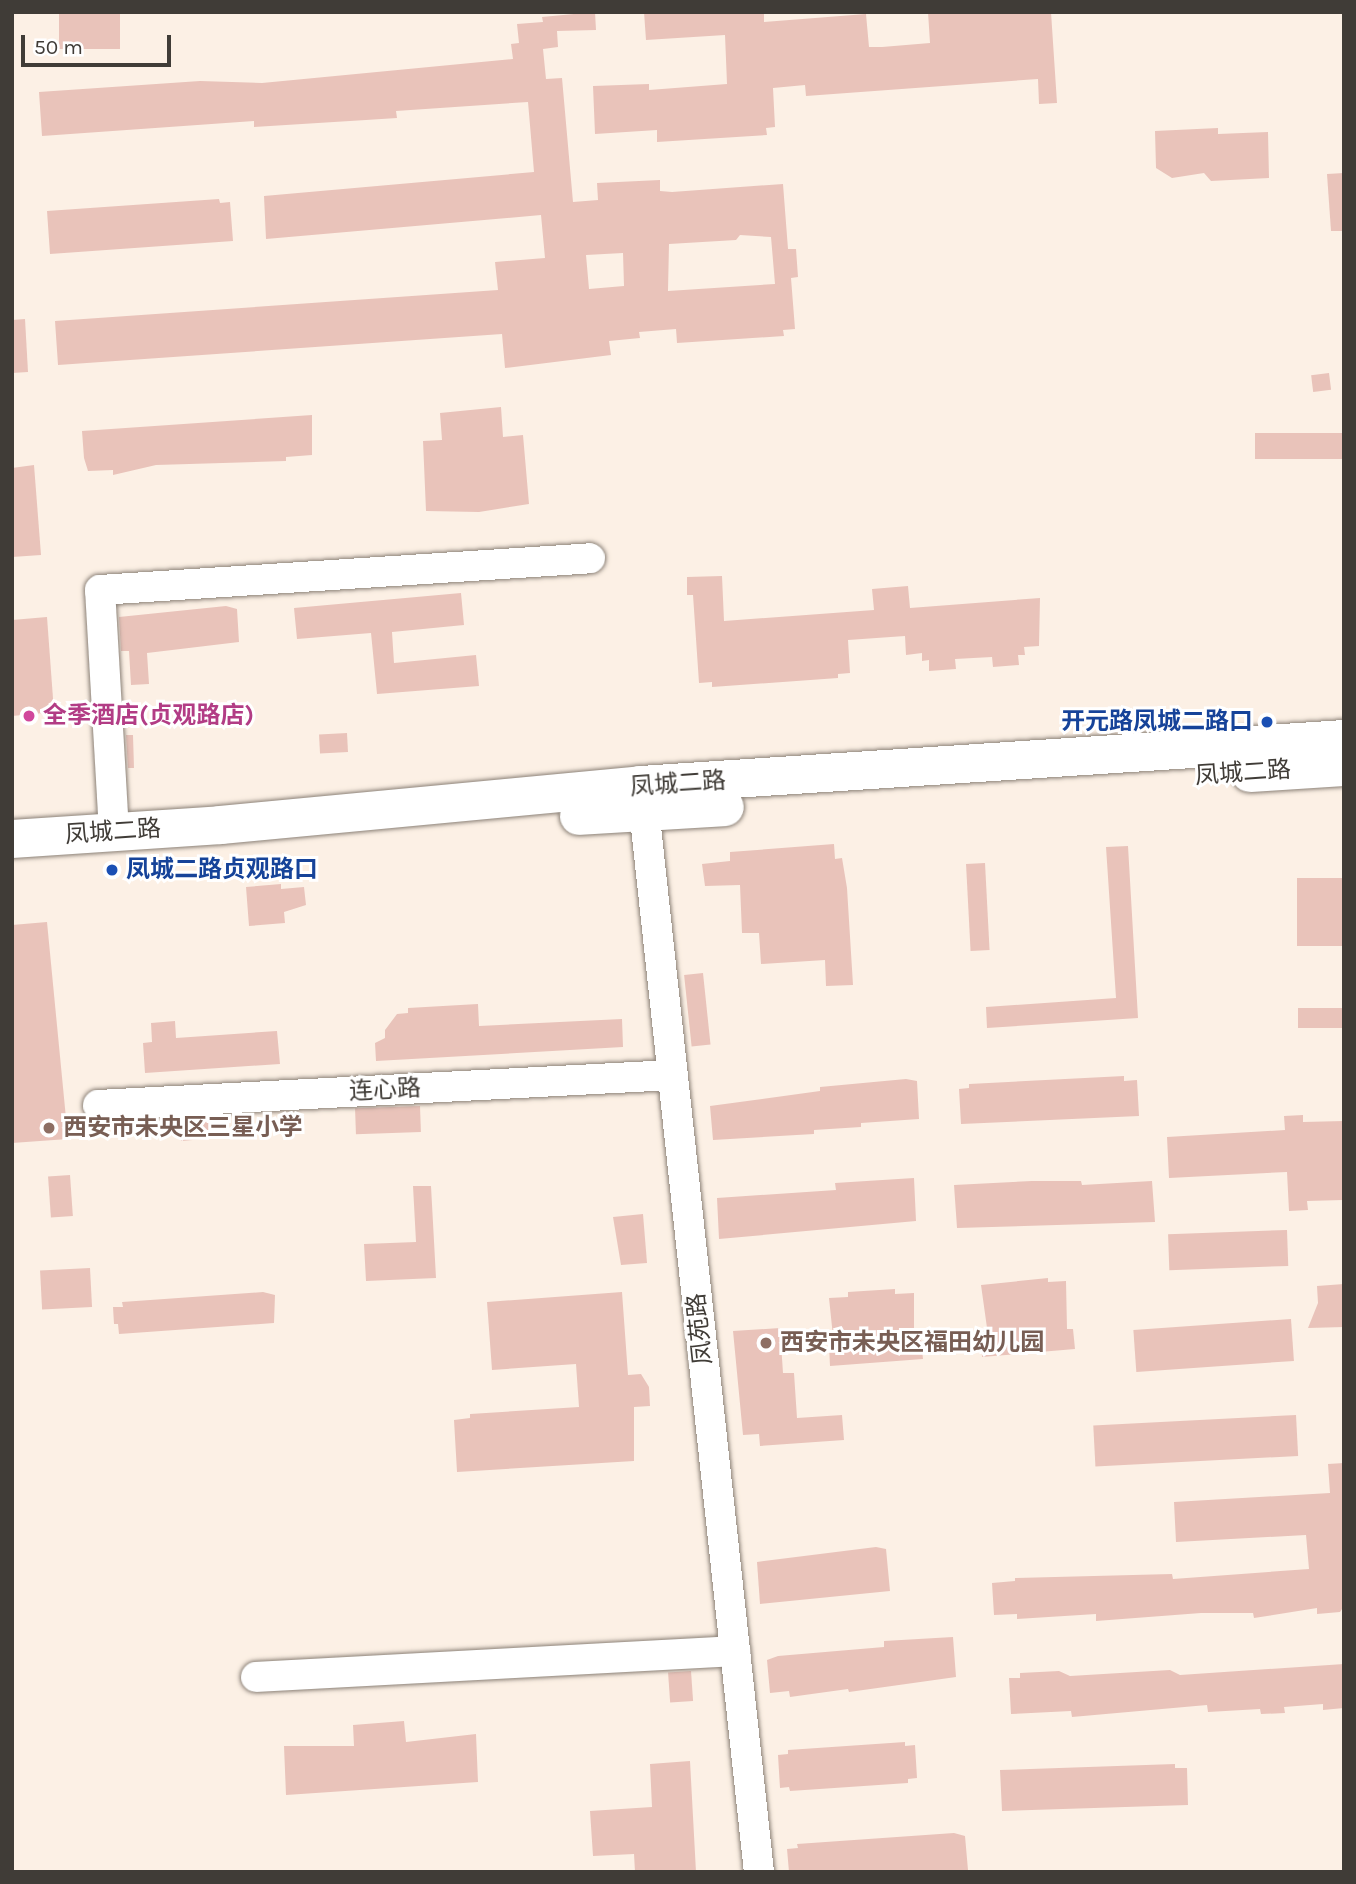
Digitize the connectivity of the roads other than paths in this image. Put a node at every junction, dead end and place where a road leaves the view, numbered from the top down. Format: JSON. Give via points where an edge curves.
{"nodes":[{"id":1,"x":590,"y":558,"type":"dead end"},
{"id":2,"x":1344,"y":739,"type":"edge"},
{"id":3,"x":1344,"y":767,"type":"edge"},
{"id":4,"x":643,"y":799,"type":"junction"},
{"id":5,"x":114,"y":832,"type":"junction"},
{"id":6,"x":12,"y":839,"type":"edge"},
{"id":7,"x":12,"y":862,"type":"edge"},
{"id":8,"x":672,"y":1075,"type":"junction"},
{"id":9,"x":98,"y":1105,"type":"dead end"},
{"id":10,"x":735,"y":1651,"type":"junction"},
{"id":11,"x":256,"y":1677,"type":"dead end"},
{"id":12,"x":759,"y":1872,"type":"edge"}],
"edges":[{"from":1,"to":5,"type":"street","via":[[100,590]]},
{"from":2,"to":4,"type":"main road","name":"凤城二路"},
{"from":3,"to":4,"type":"main road","name":"凤城二路"},
{"from":4,"to":5,"type":"main road","name":"凤城二路"},
{"from":4,"to":7,"type":"main road","name":"凤城二路","via":[[383,830]]},
{"from":4,"to":8,"type":"street","name":"凤苑路"},
{"from":5,"to":6,"type":"main road","name":"凤城二路"},
{"from":8,"to":9,"type":"street","name":"连心路"},
{"from":8,"to":10,"type":"street","name":"凤苑路"},
{"from":10,"to":11,"type":"street"},
{"from":10,"to":12,"type":"street","name":"凤苑路"}]}
